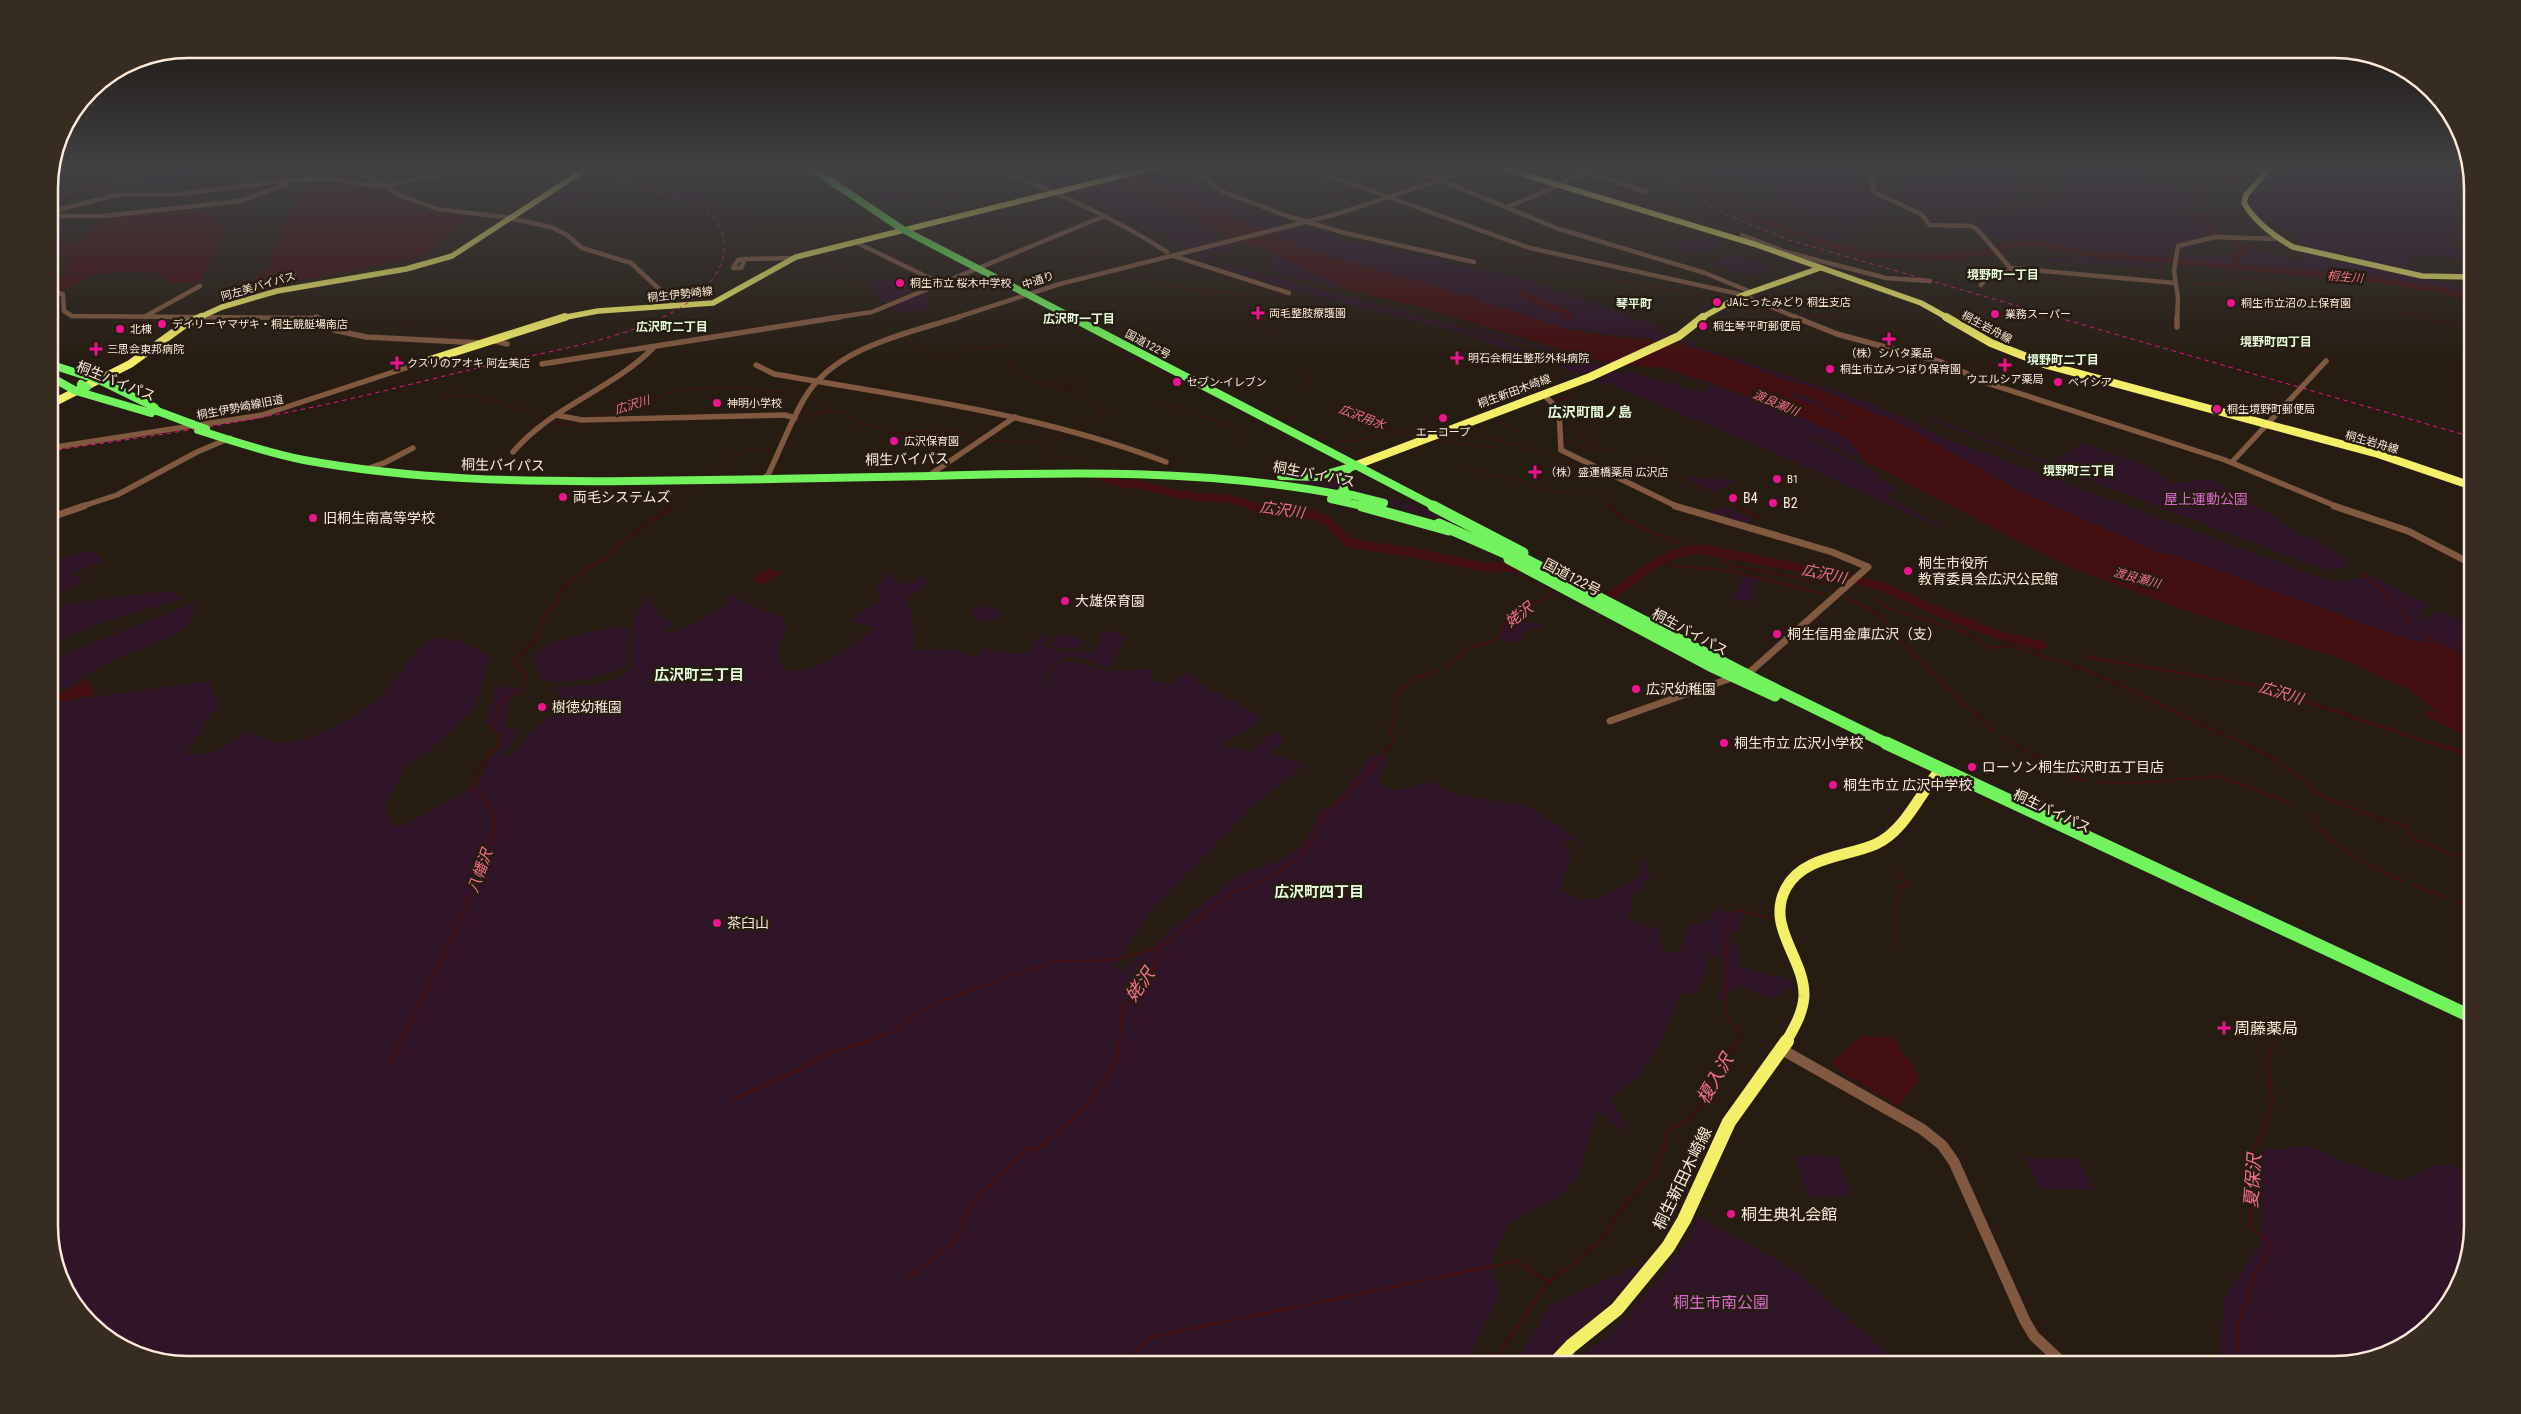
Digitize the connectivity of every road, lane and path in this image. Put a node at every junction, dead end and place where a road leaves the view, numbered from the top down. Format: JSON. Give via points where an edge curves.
{"nodes":[{"id":1,"x":488,"y":233,"type":"edge"},
{"id":2,"x":563,"y":233,"type":"edge"},
{"id":3,"x":892,"y":233,"type":"edge"},
{"id":4,"x":910,"y":233,"type":"edge"},
{"id":5,"x":1061,"y":233,"type":"edge"},
{"id":6,"x":1136,"y":233,"type":"edge"},
{"id":7,"x":1256,"y":233,"type":"edge"},
{"id":8,"x":1348,"y":233,"type":"edge"},
{"id":9,"x":1491,"y":233,"type":"edge"},
{"id":10,"x":1570,"y":233,"type":"edge"},
{"id":11,"x":1722,"y":233,"type":"edge"},
{"id":12,"x":1980,"y":233,"type":"edge"},
{"id":13,"x":2273,"y":233,"type":"edge"},
{"id":14,"x":1742,"y":235,"type":"dead end"},
{"id":15,"x":2279,"y":239,"type":"junction"},
{"id":16,"x":855,"y":242,"type":"junction"},
{"id":17,"x":1756,"y":243,"type":"junction"},
{"id":18,"x":1769,"y":248,"type":"junction"},
{"id":19,"x":1167,"y":252,"type":"dead end"},
{"id":20,"x":1174,"y":256,"type":"dead end"},
{"id":21,"x":792,"y":258,"type":"junction"},
{"id":22,"x":745,"y":259,"type":"dead end"},
{"id":23,"x":1474,"y":262,"type":"dead end"},
{"id":24,"x":977,"y":268,"type":"junction"},
{"id":25,"x":1820,"y":268,"type":"junction"},
{"id":26,"x":2011,"y":268,"type":"junction"},
{"id":27,"x":2463,"y":277,"type":"edge"},
{"id":28,"x":1930,"y":280,"type":"dead end"},
{"id":29,"x":940,"y":283,"type":"junction"},
{"id":30,"x":2175,"y":283,"type":"junction"},
{"id":31,"x":200,"y":286,"type":"dead end"},
{"id":32,"x":1981,"y":286,"type":"dead end"},
{"id":33,"x":1289,"y":292,"type":"dead end"},
{"id":34,"x":1751,"y":292,"type":"junction"},
{"id":35,"x":58,"y":293,"type":"edge"},
{"id":36,"x":1024,"y":294,"type":"junction"},
{"id":37,"x":1743,"y":295,"type":"junction"},
{"id":38,"x":670,"y":306,"type":"junction"},
{"id":39,"x":144,"y":317,"type":"junction"},
{"id":40,"x":198,"y":317,"type":"junction"},
{"id":41,"x":2178,"y":327,"type":"dead end"},
{"id":42,"x":492,"y":340,"type":"junction"},
{"id":43,"x":483,"y":342,"type":"junction"},
{"id":44,"x":506,"y":344,"type":"dead end"},
{"id":45,"x":654,"y":347,"type":"junction"},
{"id":46,"x":430,"y":360,"type":"joint"},
{"id":47,"x":2326,"y":361,"type":"dead end"},
{"id":48,"x":542,"y":364,"type":"dead end"},
{"id":49,"x":756,"y":365,"type":"dead end"},
{"id":50,"x":58,"y":371,"type":"edge"},
{"id":51,"x":58,"y":375,"type":"edge"},
{"id":52,"x":58,"y":378,"type":"edge"},
{"id":53,"x":814,"y":381,"type":"junction"},
{"id":54,"x":86,"y":385,"type":"junction"},
{"id":55,"x":1544,"y":395,"type":"junction"},
{"id":56,"x":58,"y":399,"type":"edge"},
{"id":57,"x":154,"y":412,"type":"junction"},
{"id":58,"x":556,"y":415,"type":"junction"},
{"id":59,"x":793,"y":417,"type":"junction"},
{"id":60,"x":1015,"y":417,"type":"junction"},
{"id":61,"x":2266,"y":425,"type":"junction"},
{"id":62,"x":228,"y":439,"type":"junction"},
{"id":63,"x":58,"y":447,"type":"edge"},
{"id":64,"x":412,"y":448,"type":"dead end"},
{"id":65,"x":513,"y":452,"type":"dead end"},
{"id":66,"x":1166,"y":462,"type":"dead end"},
{"id":67,"x":2232,"y":462,"type":"junction"},
{"id":68,"x":1354,"y":466,"type":"junction"},
{"id":69,"x":364,"y":469,"type":"junction"},
{"id":70,"x":1107,"y":469,"type":"junction"},
{"id":71,"x":930,"y":474,"type":"junction"},
{"id":72,"x":764,"y":476,"type":"junction"},
{"id":73,"x":1322,"y":476,"type":"junction"},
{"id":74,"x":1341,"y":481,"type":"junction"},
{"id":75,"x":2463,"y":483,"type":"edge"},
{"id":76,"x":1347,"y":496,"type":"junction"},
{"id":77,"x":58,"y":515,"type":"edge"},
{"id":78,"x":1459,"y":519,"type":"junction"},
{"id":79,"x":1484,"y":541,"type":"junction"},
{"id":80,"x":2463,"y":560,"type":"edge"},
{"id":81,"x":1742,"y":675,"type":"junction"},
{"id":82,"x":1610,"y":721,"type":"dead end"},
{"id":83,"x":1938,"y":772,"type":"junction"},
{"id":84,"x":2464,"y":1012,"type":"edge"},
{"id":85,"x":2464,"y":1020,"type":"edge"},
{"id":86,"x":1781,"y":1048,"type":"junction"},
{"id":87,"x":1560,"y":1356,"type":"edge"},
{"id":88,"x":2055,"y":1356,"type":"edge"}],
"edges":[{"from":1,"to":40,"type":"main road","name":"阿左美バイパス","via":[[462,251],[433,263],[277,290]]},
{"from":2,"to":38,"type":"street","via":[[582,248],[630,263],[672,301]]},
{"from":3,"to":16,"type":"main road","name":"桐生伊勢崎線"},
{"from":4,"to":24,"type":"highway","name":"国道122号"},
{"from":5,"to":24,"type":"street"},
{"from":6,"to":19,"type":"street"},
{"from":7,"to":36,"type":"street","name":"中通り"},
{"from":8,"to":23,"type":"street"},
{"from":9,"to":37,"type":"street","via":[[1535,249]]},
{"from":10,"to":34,"type":"street","via":[[1690,268]]},
{"from":11,"to":17,"type":"main road","name":"桐生岩舟線"},
{"from":12,"to":26,"type":"street"},
{"from":13,"to":15,"type":"main road"},
{"from":14,"to":17,"type":"street"},
{"from":15,"to":27,"type":"main road","via":[[2296,248],[2422,276]]},
{"from":15,"to":30,"type":"street","via":[[2228,237],[2178,246]]},
{"from":16,"to":21,"type":"main road","name":"桐生伊勢崎線"},
{"from":16,"to":29,"type":"street"},
{"from":17,"to":18,"type":"main road","name":"桐生岩舟線"},
{"from":18,"to":25,"type":"main road","name":"桐生岩舟線"},
{"from":18,"to":28,"type":"street","via":[[1890,278]]},
{"from":20,"to":33,"type":"street"},
{"from":21,"to":22,"type":"street"},
{"from":21,"to":38,"type":"main road","name":"桐生伊勢崎線","via":[[718,301]]},
{"from":24,"to":29,"type":"street"},
{"from":24,"to":36,"type":"highway","name":"国道122号"},
{"from":25,"to":34,"type":"main road","name":"桐生新田木崎線"},
{"from":25,"to":61,"type":"main road","name":"桐生岩舟線","via":[[1925,304],[1991,343],[2037,362]]},
{"from":26,"to":30,"type":"street"},
{"from":26,"to":32,"type":"street","via":[[2012,272],[1990,275]]},
{"from":29,"to":45,"type":"street","via":[[872,312]]},
{"from":30,"to":41,"type":"street"},
{"from":31,"to":39,"type":"street"},
{"from":34,"to":37,"type":"main road","name":"桐生新田木崎線"},
{"from":35,"to":39,"type":"street","via":[[64,294],[64,311],[69,316]]},
{"from":36,"to":53,"type":"street","name":"中通り","via":[[870,346]]},
{"from":36,"to":68,"type":"highway","name":"国道122号"},
{"from":37,"to":55,"type":"main road","name":"桐生新田木崎線","via":[[1703,317],[1681,334]]},
{"from":37,"to":67,"type":"street","via":[[1837,334],[1941,362],[1990,384]]},
{"from":38,"to":42,"type":"main road","name":"桐生伊勢崎線","via":[[578,314]]},
{"from":39,"to":40,"type":"street"},
{"from":40,"to":43,"type":"street","via":[[316,317],[334,330],[366,337]]},
{"from":40,"to":54,"type":"main road","name":"阿左美バイパス","via":[[173,329],[130,360]]},
{"from":42,"to":43,"type":"main road","name":"桐生伊勢崎線"},
{"from":42,"to":44,"type":"street"},
{"from":43,"to":46,"type":"main road","name":"桐生伊勢崎線"},
{"from":45,"to":48,"type":"street"},
{"from":45,"to":58,"type":"street","via":[[626,372]]},
{"from":46,"to":63,"type":"street","name":"桐生伊勢崎線旧道","via":[[262,415]]},
{"from":47,"to":61,"type":"street"},
{"from":49,"to":53,"type":"street","via":[[770,373]]},
{"from":50,"to":54,"type":"highway"},
{"from":51,"to":54,"type":"highway","name":"桐生バイパス"},
{"from":52,"to":54,"type":"highway"},
{"from":53,"to":59,"type":"street","name":"中通り"},
{"from":53,"to":60,"type":"street"},
{"from":54,"to":56,"type":"main road","name":"阿左美バイパス"},
{"from":54,"to":57,"type":"highway","name":"桐生バイパス"},
{"from":54,"to":57,"type":"highway"},
{"from":55,"to":68,"type":"main road","name":"桐生新田木崎線"},
{"from":55,"to":81,"type":"street","via":[[1559,410],[1561,450],[1681,509],[1832,552],[1868,567]]},
{"from":57,"to":62,"type":"highway","name":"桐生バイパス"},
{"from":58,"to":59,"type":"street","via":[[582,420]]},
{"from":58,"to":65,"type":"street","via":[[525,437]]},
{"from":59,"to":72,"type":"street","name":"中通り"},
{"from":60,"to":66,"type":"street","via":[[1113,442]]},
{"from":60,"to":71,"type":"street"},
{"from":61,"to":67,"type":"street"},
{"from":61,"to":75,"type":"main road","name":"桐生岩舟線","via":[[2384,456]]},
{"from":62,"to":69,"type":"highway","name":"桐生バイパス","via":[[306,460]]},
{"from":62,"to":77,"type":"street","via":[[122,493]]},
{"from":64,"to":69,"type":"street"},
{"from":67,"to":80,"type":"street","via":[[2318,500],[2408,531]]},
{"from":68,"to":73,"type":"highway"},
{"from":68,"to":74,"type":"highway","via":[[1342,473]]},
{"from":68,"to":78,"type":"highway","name":"国道122号"},
{"from":68,"to":79,"type":"highway","name":"国道122号","via":[[1470,530]]},
{"from":69,"to":72,"type":"highway","name":"桐生バイパス","via":[[474,480]]},
{"from":70,"to":71,"type":"highway","name":"桐生バイパス"},
{"from":70,"to":73,"type":"highway","via":[[1167,467],[1298,478]]},
{"from":70,"to":76,"type":"highway","name":"桐生バイパス","via":[[1231,474]]},
{"from":71,"to":72,"type":"highway","name":"桐生バイパス"},
{"from":71,"to":76,"type":"highway","name":"桐生バイパス","via":[[1127,472],[1225,479]]},
{"from":73,"to":74,"type":"highway"},
{"from":74,"to":76,"type":"highway"},
{"from":76,"to":79,"type":"highway"},
{"from":76,"to":81,"type":"highway","name":"桐生バイパス","bridge":true,"via":[[1441,523],[1524,560]]},
{"from":78,"to":79,"type":"highway","via":[[1481,534]]},
{"from":78,"to":81,"type":"highway","name":"国道122号"},
{"from":79,"to":81,"type":"highway","name":"国道122号","via":[[1508,558]]},
{"from":81,"to":82,"type":"street"},
{"from":81,"to":83,"type":"highway","name":"桐生バイパス"},
{"from":81,"to":83,"type":"highway","name":"桐生バイパス","via":[[1784,700]]},
{"from":83,"to":84,"type":"highway","name":"桐生バイパス"},
{"from":83,"to":85,"type":"highway","name":"桐生バイパス"},
{"from":83,"to":86,"type":"main road","name":"桐生新田木崎線","via":[[1889,837],[1810,865],[1786,887],[1780,904],[1780,927],[1805,996],[1793,1030]]},
{"from":86,"to":87,"type":"main road","name":"桐生新田木崎線","via":[[1730,1120],[1684,1220],[1668,1247],[1605,1320]]},
{"from":86,"to":88,"type":"street","via":[[1922,1129],[1942,1145],[1957,1170],[2025,1321],[2034,1336]]}]}
